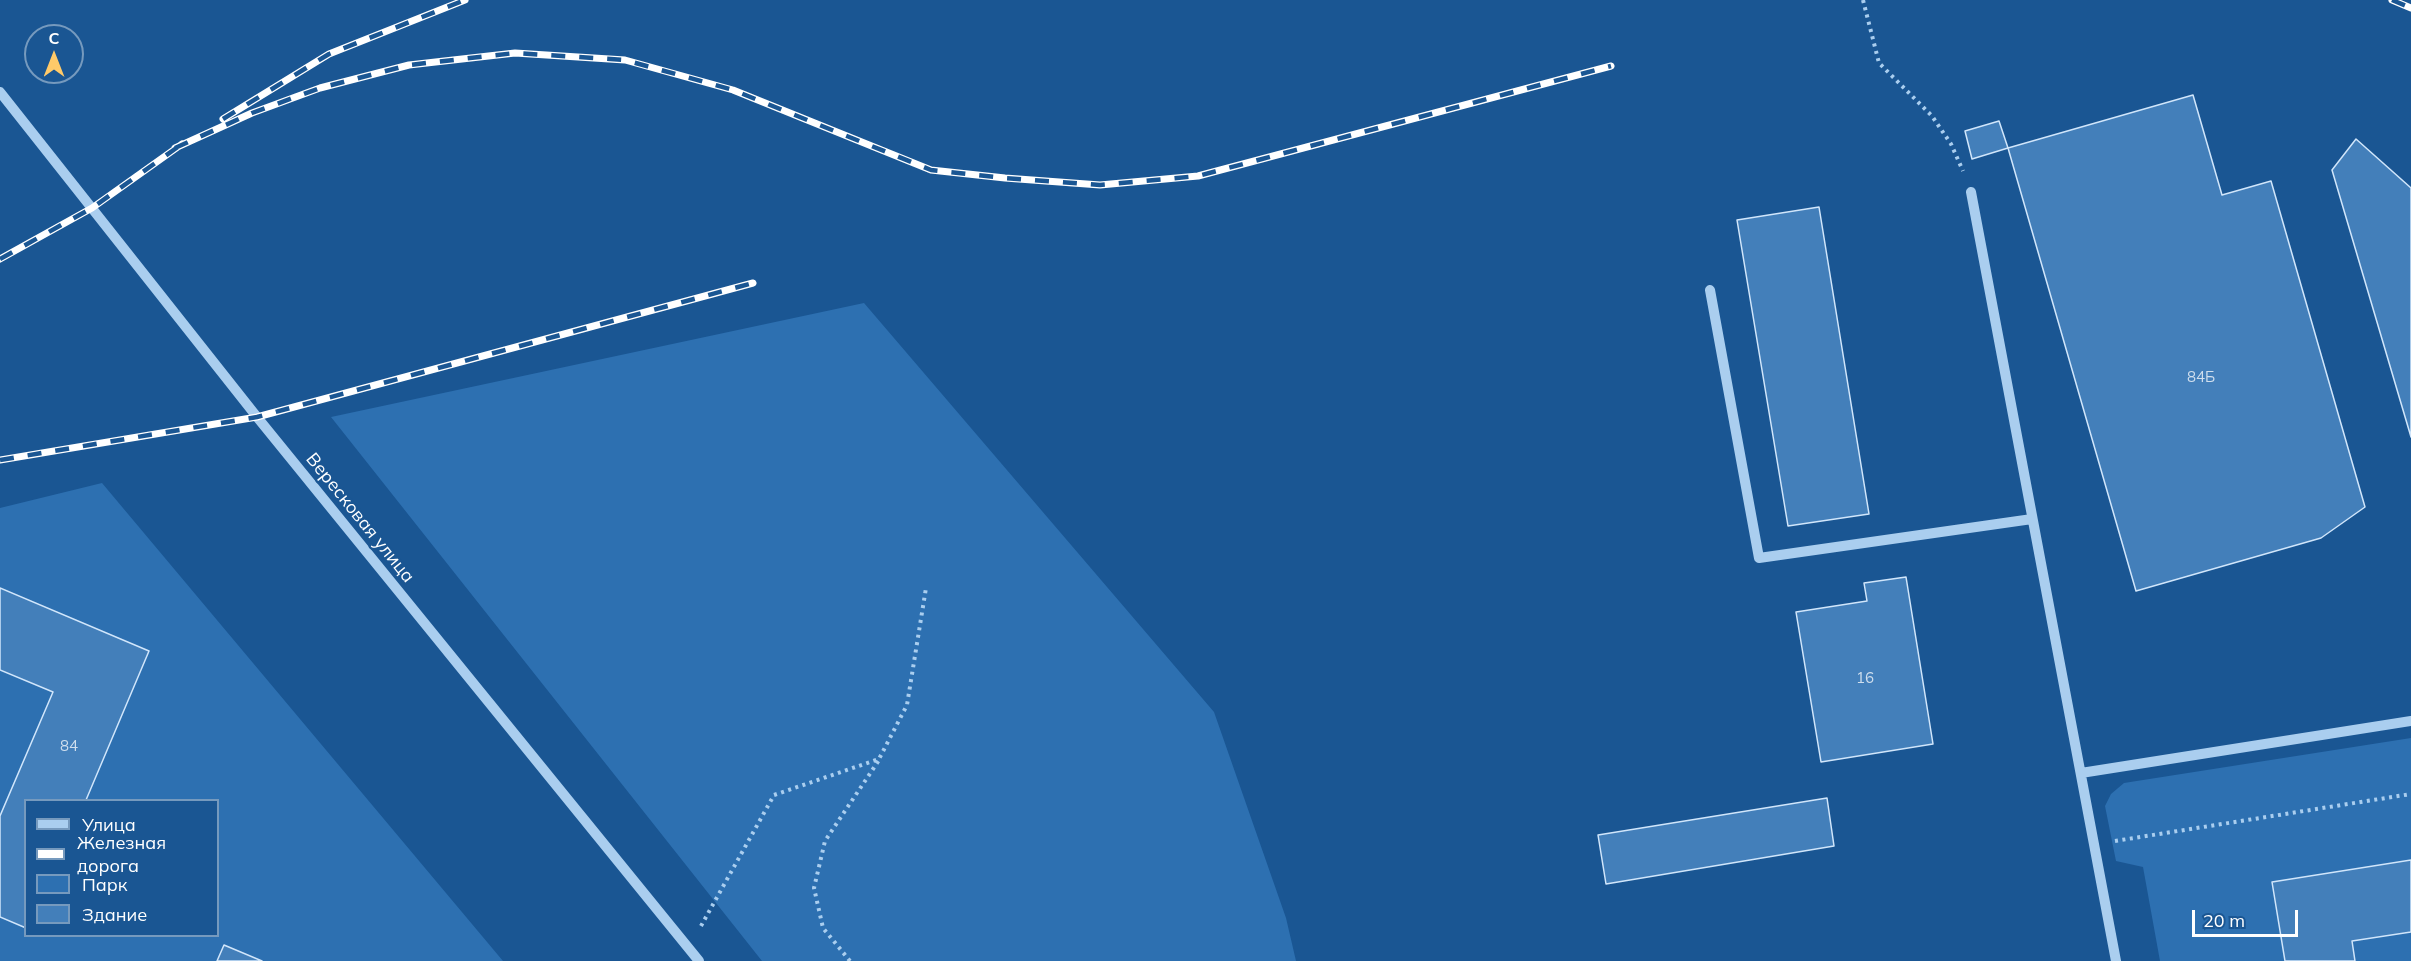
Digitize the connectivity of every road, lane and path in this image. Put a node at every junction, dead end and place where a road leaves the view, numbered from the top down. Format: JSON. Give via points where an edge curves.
{"nodes":[{"id":1,"x":1863,"y":0,"type":"edge"},
{"id":2,"x":0,"y":92,"type":"edge"},
{"id":3,"x":1971,"y":192,"type":"joint"},
{"id":4,"x":1710,"y":290,"type":"dead end"},
{"id":5,"x":2032,"y":519,"type":"junction"},
{"id":6,"x":926,"y":588,"type":"dead end"},
{"id":7,"x":2411,"y":721,"type":"edge"},
{"id":8,"x":879,"y":759,"type":"junction"},
{"id":9,"x":2081,"y":773,"type":"junction"},
{"id":10,"x":2411,"y":794,"type":"edge"},
{"id":11,"x":2094,"y":844,"type":"junction"},
{"id":12,"x":688,"y":948,"type":"junction"},
{"id":13,"x":699,"y":961,"type":"edge"},
{"id":14,"x":850,"y":961,"type":"edge"},
{"id":15,"x":2116,"y":961,"type":"edge"}],
"edges":[{"from":1,"to":3,"type":"path","via":[[1879,63],[1932,116],[1952,144]]},
{"from":2,"to":12,"type":"street","name":"Вересковая улица"},
{"from":3,"to":5,"type":"street"},
{"from":4,"to":5,"type":"street","via":[[1759,558]]},
{"from":5,"to":9,"type":"street"},
{"from":6,"to":8,"type":"path","via":[[907,705]]},
{"from":7,"to":9,"type":"street"},
{"from":8,"to":12,"type":"path","via":[[774,795]]},
{"from":8,"to":14,"type":"path","via":[[825,841],[814,888],[823,928]]},
{"from":9,"to":11,"type":"street"},
{"from":10,"to":11,"type":"path"},
{"from":11,"to":15,"type":"street"},
{"from":12,"to":13,"type":"street","name":"Вересковая улица"}]}
